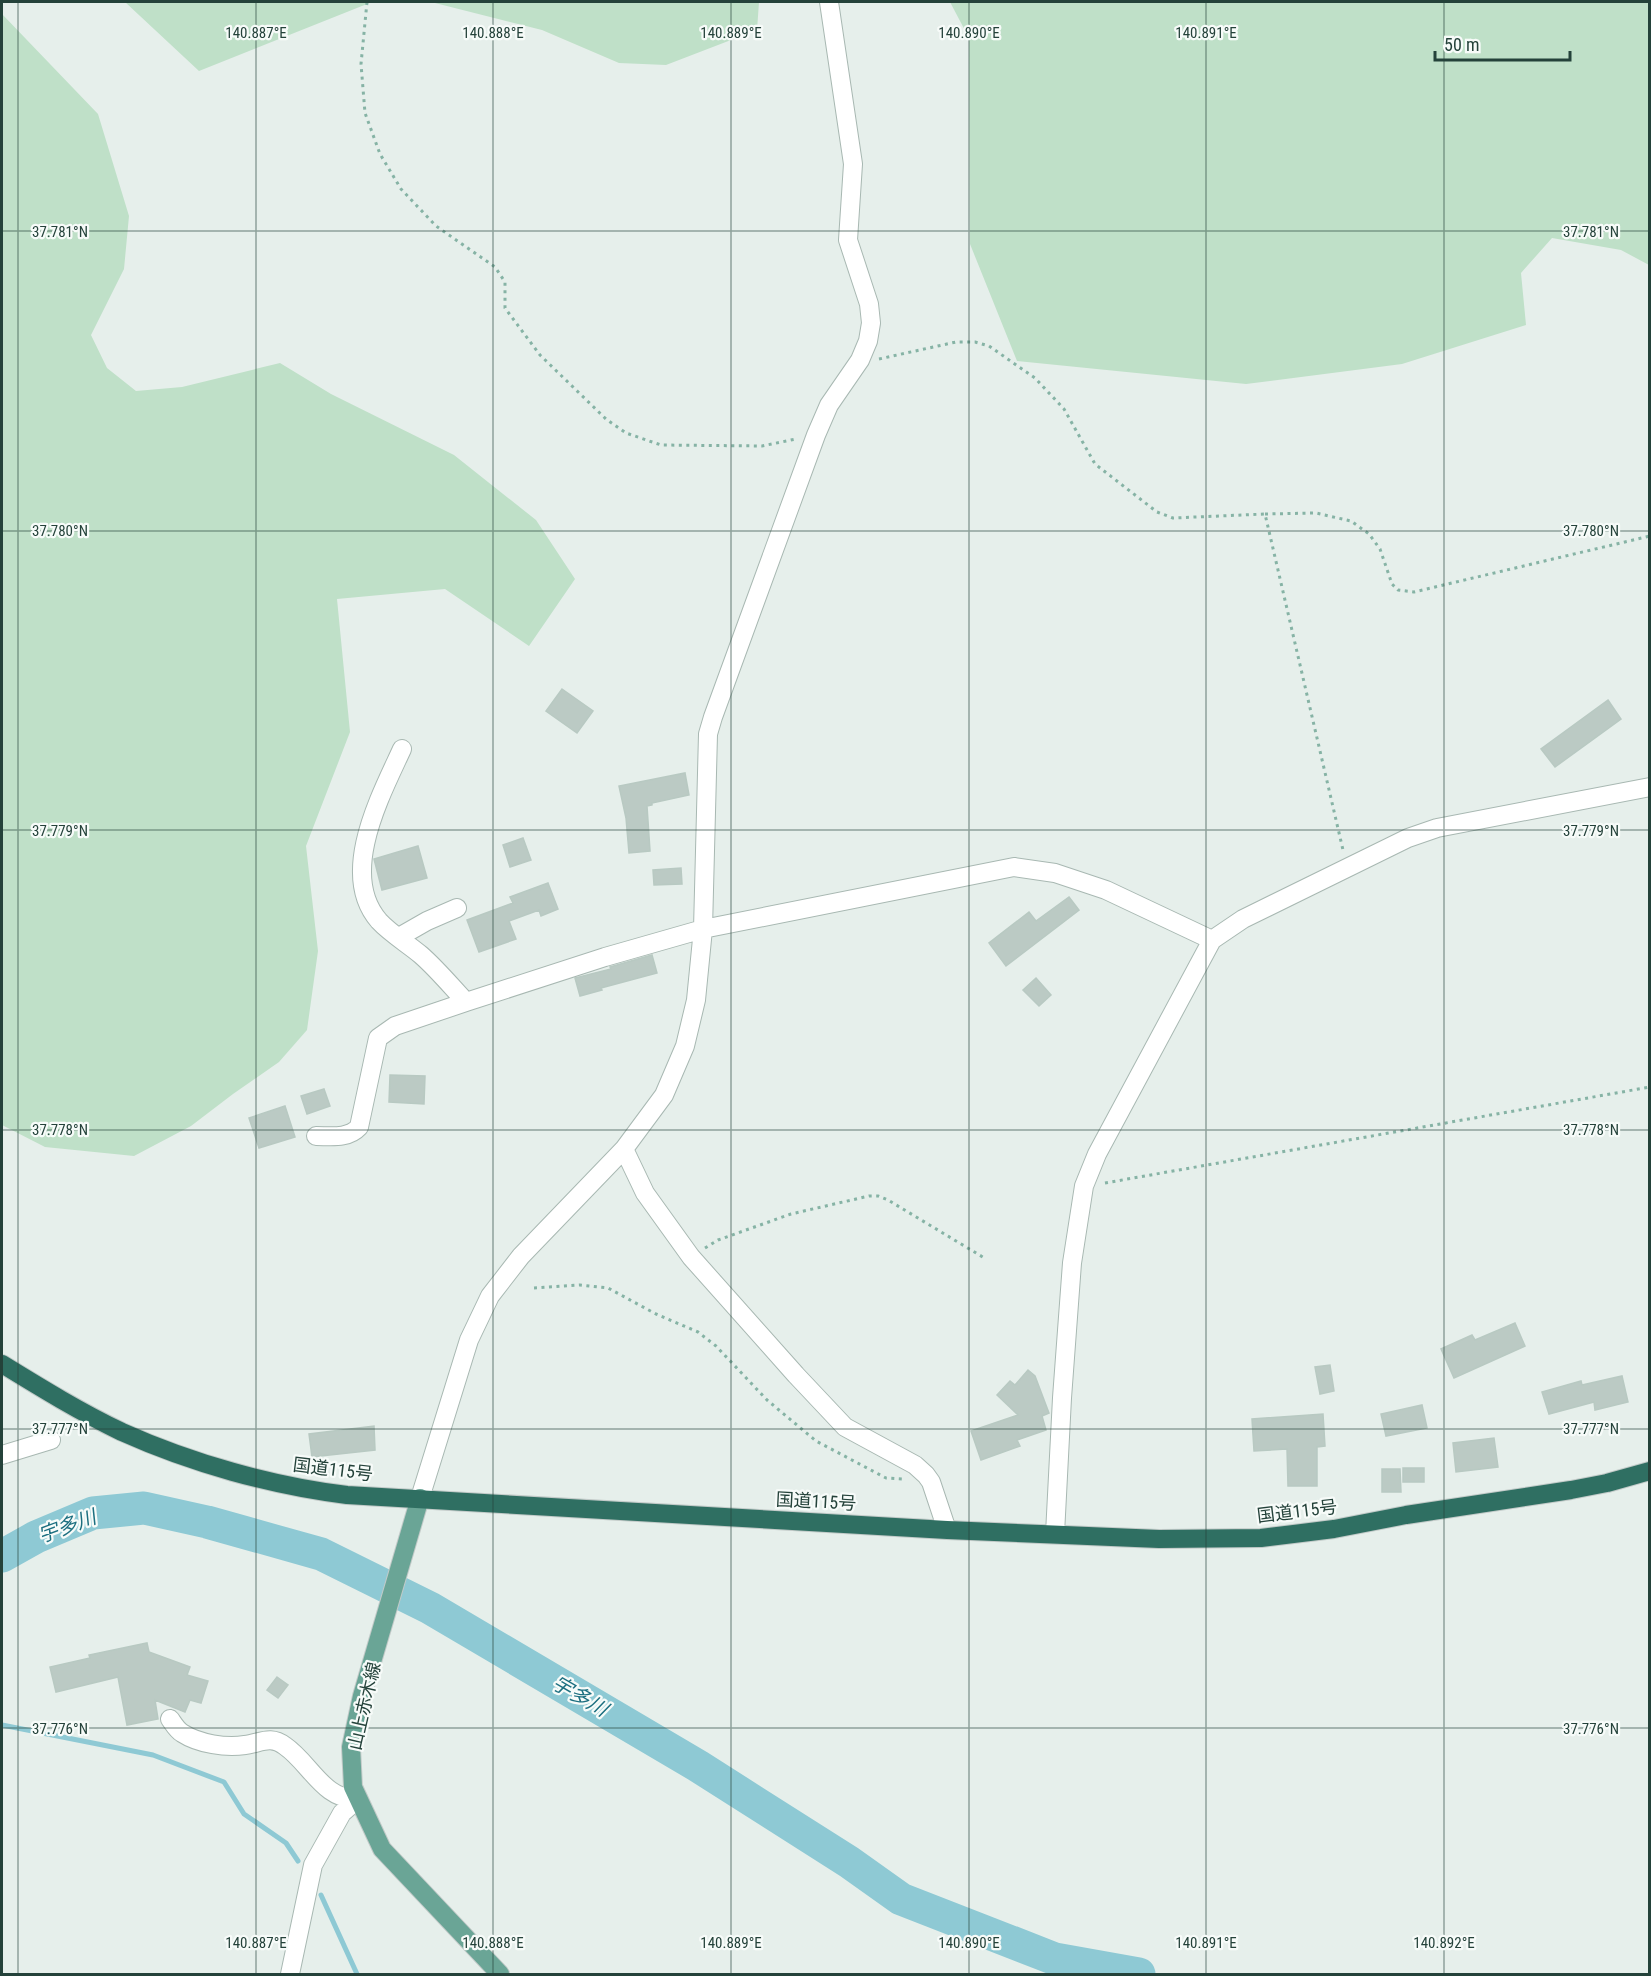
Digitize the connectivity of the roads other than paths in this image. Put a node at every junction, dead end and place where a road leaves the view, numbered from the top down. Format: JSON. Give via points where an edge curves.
{"nodes":[{"id":1,"x":829,"y":2,"type":"edge"},
{"id":2,"x":402,"y":748,"type":"dead end"},
{"id":3,"x":1650,"y":787,"type":"edge"},
{"id":4,"x":457,"y":908,"type":"dead end"},
{"id":5,"x":703,"y":929,"type":"junction"},
{"id":6,"x":399,"y":937,"type":"junction"},
{"id":7,"x":1212,"y":940,"type":"junction"},
{"id":8,"x":466,"y":1002,"type":"junction"},
{"id":9,"x":316,"y":1136,"type":"dead end"},
{"id":10,"x":624,"y":1149,"type":"junction"},
{"id":11,"x":2,"y":1364,"type":"edge"},
{"id":12,"x":51,"y":1440,"type":"dead end"},
{"id":13,"x":2,"y":1455,"type":"edge"},
{"id":14,"x":1650,"y":1471,"type":"edge"},
{"id":15,"x":418,"y":1505,"type":"junction"},
{"id":16,"x":947,"y":1530,"type":"junction"},
{"id":17,"x":1055,"y":1534,"type":"junction"},
{"id":18,"x":170,"y":1719,"type":"dead end"},
{"id":19,"x":358,"y":1799,"type":"junction"},
{"id":20,"x":290,"y":1974,"type":"edge"},
{"id":21,"x":500,"y":1974,"type":"edge"}],
"edges":[{"from":1,"to":5,"type":"street","via":[[853,164],[848,240],[869,304],[871,323],[860,360],[829,405],[816,435],[708,734]]},
{"from":2,"to":6,"type":"street","via":[[374,811],[366,837],[362,876],[366,900],[379,920]]},
{"from":3,"to":7,"type":"street","via":[[1437,828],[1408,838],[1243,920]]},
{"from":4,"to":6,"type":"street"},
{"from":5,"to":7,"type":"street","via":[[1014,867],[1055,873],[1106,890]]},
{"from":5,"to":8,"type":"street"},
{"from":5,"to":10,"type":"street","via":[[696,1000],[685,1046],[664,1095]]},
{"from":6,"to":8,"type":"street"},
{"from":7,"to":17,"type":"street","via":[[1097,1154],[1084,1186],[1072,1263]]},
{"from":8,"to":9,"type":"street","via":[[395,1026],[378,1038],[359,1127],[345,1136]]},
{"from":10,"to":15,"type":"street","via":[[521,1256],[490,1296],[469,1340]]},
{"from":10,"to":16,"type":"street","via":[[645,1192],[691,1257],[845,1427],[926,1475]]},
{"from":11,"to":15,"type":"highway","name":"国道115号","via":[[122,1432],[191,1458],[308,1490]]},
{"from":12,"to":13,"type":"street"},
{"from":14,"to":17,"type":"highway","name":"国道115号","via":[[1571,1490],[1261,1538]]},
{"from":15,"to":16,"type":"highway","name":"国道115号"},
{"from":15,"to":19,"type":"main road","name":"山上赤木線","via":[[362,1696],[351,1747],[353,1787]]},
{"from":16,"to":17,"type":"highway","name":"国道115号"},
{"from":18,"to":19,"type":"street","via":[[180,1732],[201,1741],[230,1746],[273,1740],[286,1746],[333,1794]]},
{"from":19,"to":20,"type":"street","via":[[342,1813],[313,1865]]},
{"from":19,"to":21,"type":"main road","name":"山上赤木線","via":[[382,1849]]}]}
